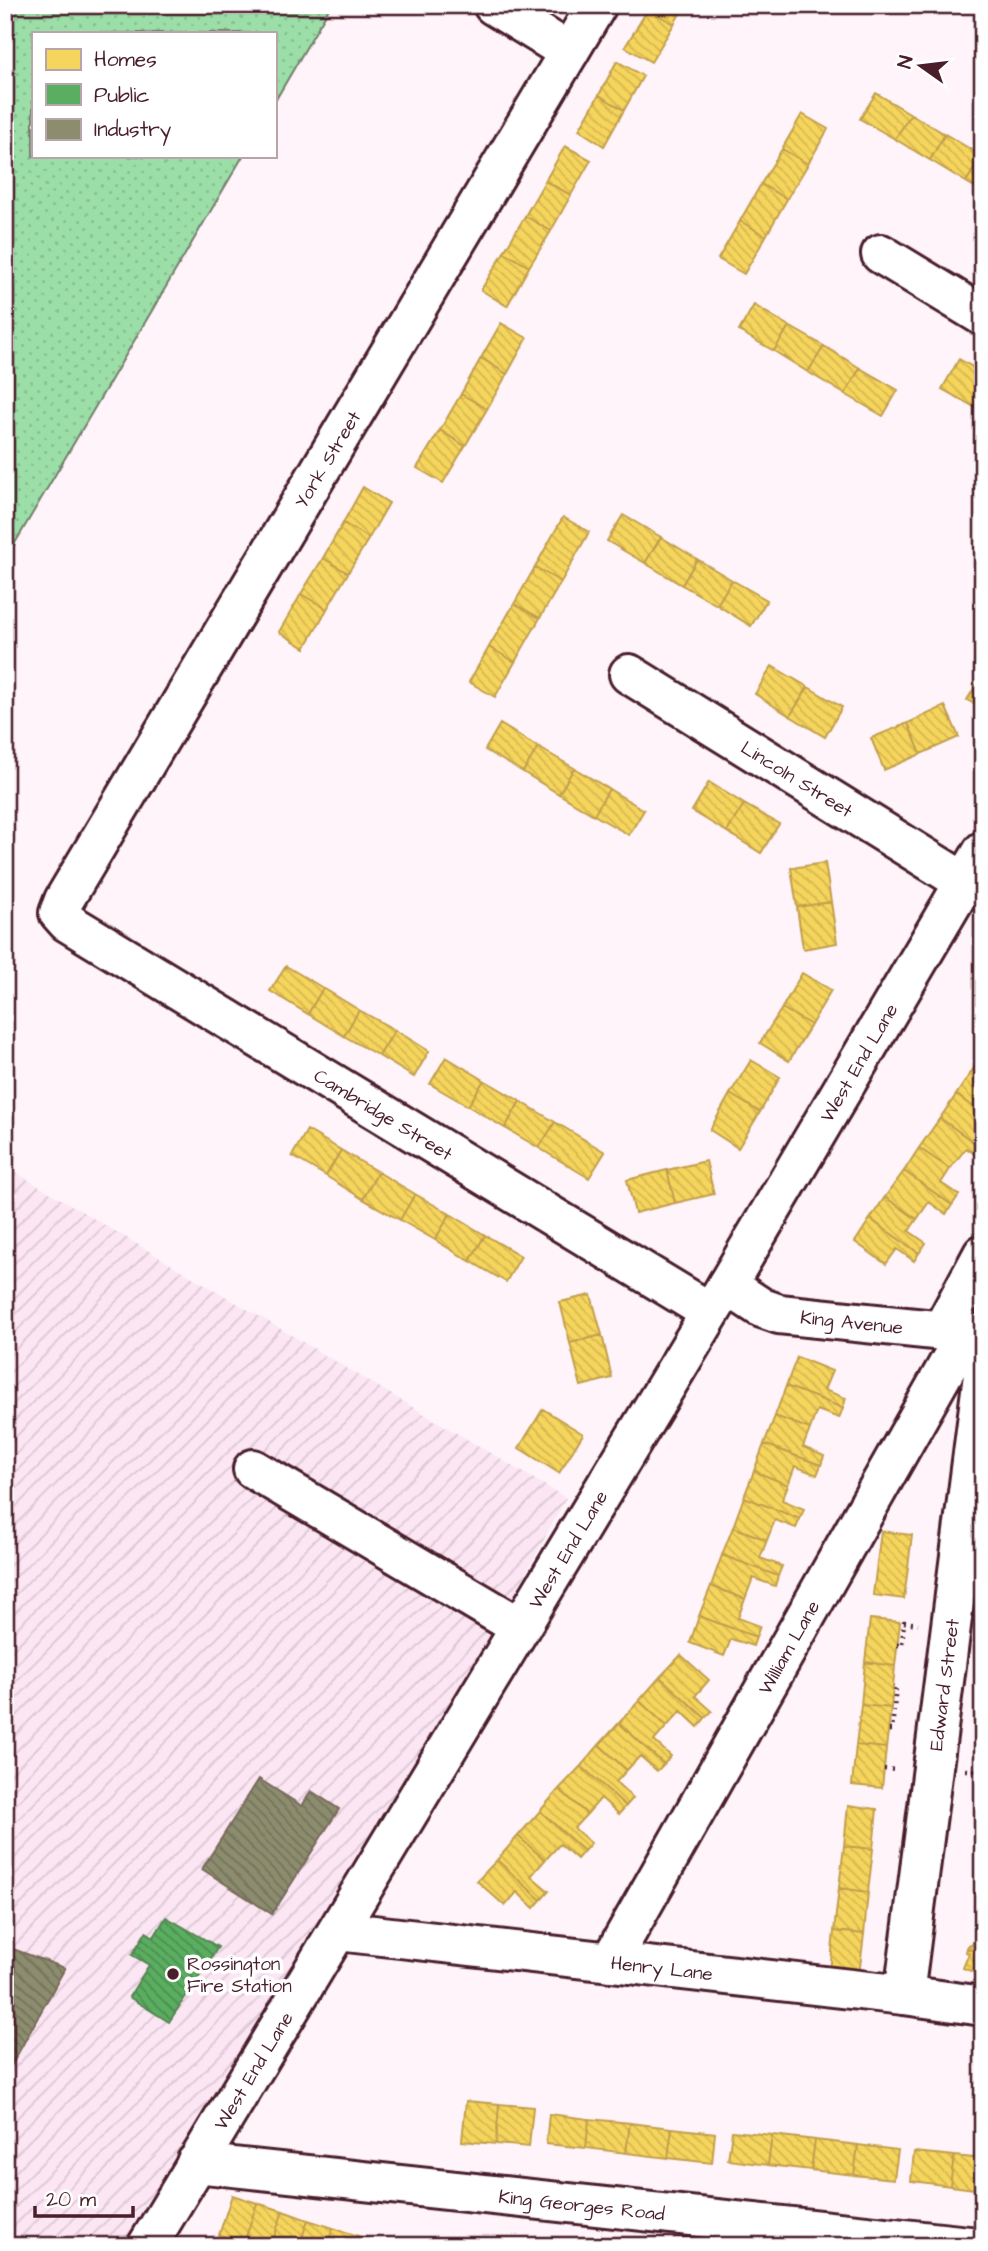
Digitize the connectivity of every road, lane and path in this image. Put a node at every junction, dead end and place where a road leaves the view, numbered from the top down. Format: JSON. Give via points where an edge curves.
{"nodes":[{"id":1,"x":493,"y":5,"type":"edge"},
{"id":2,"x":597,"y":5,"type":"edge"},
{"id":3,"x":569,"y":52,"type":"junction"},
{"id":4,"x":881,"y":254,"type":"dead end"},
{"id":5,"x":983,"y":316,"type":"edge"},
{"id":6,"x":629,"y":674,"type":"dead end"},
{"id":7,"x":973,"y":867,"type":"edge"},
{"id":8,"x":60,"y":913,"type":"joint"},
{"id":9,"x":983,"y":1254,"type":"edge"},
{"id":10,"x":718,"y":1299,"type":"junction"},
{"id":11,"x":964,"y":1333,"type":"edge"},
{"id":12,"x":983,"y":1375,"type":"edge"},
{"id":13,"x":253,"y":1469,"type":"dead end"},
{"id":14,"x":520,"y":1628,"type":"junction"},
{"id":15,"x":893,"y":1687,"type":"dead end"},
{"id":16,"x":888,"y":1730,"type":"dead end"},
{"id":17,"x":338,"y":1931,"type":"junction"},
{"id":18,"x":610,"y":1962,"type":"junction"},
{"id":19,"x":904,"y":1994,"type":"junction"},
{"id":20,"x":983,"y":2006,"type":"edge"},
{"id":21,"x":196,"y":2163,"type":"junction"},
{"id":22,"x":147,"y":2246,"type":"edge"},
{"id":23,"x":969,"y":2246,"type":"edge"}],
"edges":[{"from":1,"to":3,"type":"street"},
{"from":2,"to":3,"type":"street","name":"York Street"},
{"from":3,"to":8,"type":"street","name":"York Street"},
{"from":4,"to":5,"type":"street"},
{"from":6,"to":7,"type":"street","name":"Lincoln Street"},
{"from":7,"to":10,"type":"street","name":"West End Lane"},
{"from":8,"to":10,"type":"street","name":"Cambridge Street","via":[[67,922]]},
{"from":9,"to":11,"type":"street","name":"William Lane"},
{"from":10,"to":11,"type":"street","name":"King Avenue","via":[[779,1314]]},
{"from":10,"to":14,"type":"street","name":"West End Lane"},
{"from":11,"to":18,"type":"street","name":"William Lane"},
{"from":12,"to":19,"type":"street","name":"Edward Street"},
{"from":13,"to":14,"type":"street"},
{"from":14,"to":17,"type":"street","name":"West End Lane"},
{"from":15,"to":16,"type":"path","via":[[895,1706],[892,1730]]},
{"from":17,"to":18,"type":"street","name":"Henry Lane"},
{"from":17,"to":21,"type":"street","name":"West End Lane"},
{"from":18,"to":19,"type":"street","name":"Henry Lane"},
{"from":19,"to":20,"type":"street","name":"Henry Lane"},
{"from":21,"to":22,"type":"street","name":"West End Lane"},
{"from":21,"to":23,"type":"street","name":"King Georges Road"}]}
